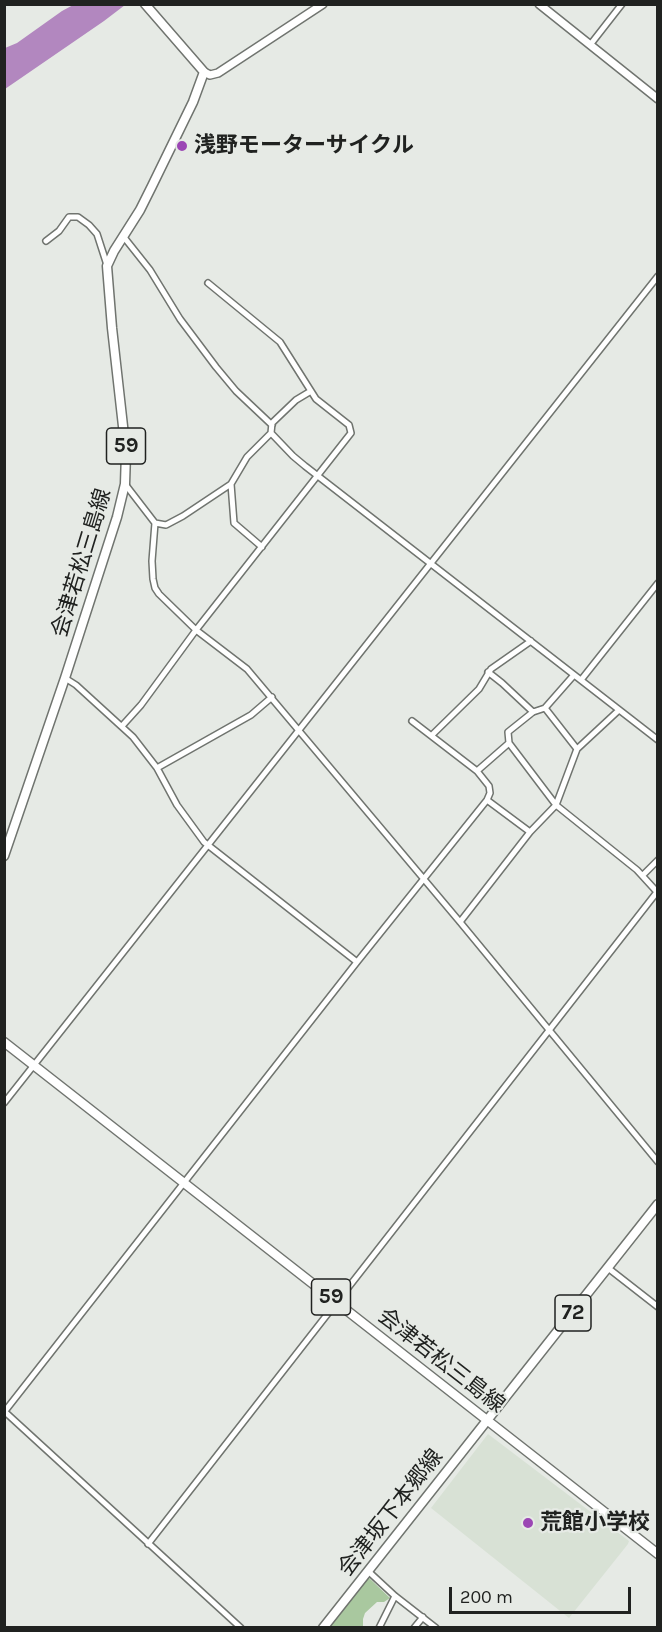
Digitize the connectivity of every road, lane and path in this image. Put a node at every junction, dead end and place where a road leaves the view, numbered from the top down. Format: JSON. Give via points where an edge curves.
{"nodes":[{"id":1,"x":145,"y":4,"type":"edge"},
{"id":2,"x":323,"y":4,"type":"edge"},
{"id":3,"x":539,"y":4,"type":"edge"},
{"id":4,"x":622,"y":4,"type":"edge"},
{"id":5,"x":590,"y":45,"type":"junction"},
{"id":6,"x":204,"y":72,"type":"junction"},
{"id":7,"x":657,"y":99,"type":"edge"},
{"id":8,"x":123,"y":236,"type":"junction"},
{"id":9,"x":46,"y":241,"type":"dead end"},
{"id":10,"x":107,"y":266,"type":"junction"},
{"id":11,"x":657,"y":276,"type":"edge"},
{"id":12,"x":208,"y":283,"type":"dead end"},
{"id":13,"x":311,"y":391,"type":"junction"},
{"id":14,"x":272,"y":425,"type":"junction"},
{"id":15,"x":271,"y":433,"type":"junction"},
{"id":16,"x":318,"y":475,"type":"junction"},
{"id":17,"x":125,"y":484,"type":"junction"},
{"id":18,"x":231,"y":484,"type":"junction"},
{"id":19,"x":155,"y":523,"type":"junction"},
{"id":20,"x":262,"y":547,"type":"junction"},
{"id":21,"x":430,"y":562,"type":"junction"},
{"id":22,"x":657,"y":583,"type":"edge"},
{"id":23,"x":196,"y":630,"type":"junction"},
{"id":24,"x":531,"y":641,"type":"junction"},
{"id":25,"x":488,"y":672,"type":"junction"},
{"id":26,"x":574,"y":675,"type":"junction"},
{"id":27,"x":65,"y":678,"type":"junction"},
{"id":28,"x":581,"y":680,"type":"junction"},
{"id":29,"x":272,"y":697,"type":"junction"},
{"id":30,"x":544,"y":708,"type":"junction"},
{"id":31,"x":619,"y":710,"type":"junction"},
{"id":32,"x":534,"y":712,"type":"junction"},
{"id":33,"x":412,"y":722,"type":"dead end"},
{"id":34,"x":122,"y":726,"type":"junction"},
{"id":35,"x":298,"y":729,"type":"junction"},
{"id":36,"x":432,"y":735,"type":"junction"},
{"id":37,"x":657,"y":740,"type":"edge"},
{"id":38,"x":509,"y":742,"type":"junction"},
{"id":39,"x":578,"y":749,"type":"junction"},
{"id":40,"x":157,"y":768,"type":"junction"},
{"id":41,"x":477,"y":771,"type":"junction"},
{"id":42,"x":487,"y":800,"type":"junction"},
{"id":43,"x":556,"y":805,"type":"junction"},
{"id":44,"x":530,"y":832,"type":"junction"},
{"id":45,"x":208,"y":845,"type":"junction"},
{"id":46,"x":4,"y":856,"type":"edge"},
{"id":47,"x":657,"y":860,"type":"edge"},
{"id":48,"x":644,"y":875,"type":"junction"},
{"id":49,"x":424,"y":879,"type":"junction"},
{"id":50,"x":657,"y":892,"type":"edge"},
{"id":51,"x":460,"y":922,"type":"junction"},
{"id":52,"x":357,"y":962,"type":"junction"},
{"id":53,"x":550,"y":1031,"type":"junction"},
{"id":54,"x":4,"y":1042,"type":"edge"},
{"id":55,"x":34,"y":1065,"type":"junction"},
{"id":56,"x":4,"y":1102,"type":"edge"},
{"id":57,"x":657,"y":1162,"type":"edge"},
{"id":58,"x":184,"y":1182,"type":"junction"},
{"id":59,"x":657,"y":1204,"type":"edge"},
{"id":60,"x":608,"y":1268,"type":"junction"},
{"id":61,"x":337,"y":1302,"type":"junction"},
{"id":62,"x":657,"y":1307,"type":"edge"},
{"id":63,"x":5,"y":1411,"type":"edge"},
{"id":64,"x":487,"y":1420,"type":"junction"},
{"id":65,"x":148,"y":1544,"type":"junction"},
{"id":66,"x":657,"y":1554,"type":"edge"},
{"id":67,"x":368,"y":1571,"type":"junction"},
{"id":68,"x":396,"y":1596,"type":"junction"},
{"id":69,"x":423,"y":1617,"type":"junction"},
{"id":70,"x":241,"y":1628,"type":"edge"},
{"id":71,"x":323,"y":1628,"type":"edge"},
{"id":72,"x":379,"y":1628,"type":"edge"},
{"id":73,"x":414,"y":1628,"type":"edge"},
{"id":74,"x":436,"y":1628,"type":"edge"}],
"edges":[{"from":1,"to":6,"type":"main road"},
{"from":2,"to":6,"type":"main road","via":[[218,74]]},
{"from":3,"to":5,"type":"main road"},
{"from":4,"to":5,"type":"street"},
{"from":5,"to":7,"type":"main road"},
{"from":6,"to":8,"type":"main road","via":[[152,186]]},
{"from":8,"to":10,"type":"main road"},
{"from":8,"to":14,"type":"street","via":[[216,367]]},
{"from":9,"to":10,"type":"street","via":[[69,217],[78,217],[97,234]]},
{"from":10,"to":17,"type":"main road","name":"会津若松三島線","number":"59","via":[[126,453]]},
{"from":11,"to":21,"type":"street"},
{"from":12,"to":13,"type":"street","via":[[280,342]]},
{"from":13,"to":14,"type":"street","via":[[289,406]]},
{"from":13,"to":16,"type":"street","via":[[349,425],[351,433]]},
{"from":14,"to":15,"type":"street"},
{"from":15,"to":16,"type":"street"},
{"from":15,"to":18,"type":"street","via":[[247,457]]},
{"from":16,"to":20,"type":"street"},
{"from":16,"to":21,"type":"street"},
{"from":17,"to":19,"type":"street"},
{"from":17,"to":27,"type":"main road","name":"会津若松三島線","number":"59"},
{"from":18,"to":19,"type":"street","via":[[166,525]]},
{"from":18,"to":20,"type":"street","via":[[234,523]]},
{"from":19,"to":23,"type":"street","via":[[155,588]]},
{"from":20,"to":23,"type":"street"},
{"from":21,"to":24,"type":"street"},
{"from":21,"to":35,"type":"street"},
{"from":22,"to":28,"type":"street"},
{"from":23,"to":29,"type":"street","via":[[247,669]]},
{"from":23,"to":34,"type":"street"},
{"from":24,"to":25,"type":"street"},
{"from":24,"to":26,"type":"street"},
{"from":25,"to":32,"type":"street"},
{"from":25,"to":36,"type":"street","via":[[479,688]]},
{"from":26,"to":28,"type":"street"},
{"from":26,"to":30,"type":"street"},
{"from":27,"to":34,"type":"street"},
{"from":27,"to":46,"type":"main road","name":"会津若松三島線","number":"59"},
{"from":28,"to":31,"type":"street"},
{"from":29,"to":35,"type":"street"},
{"from":29,"to":40,"type":"street","via":[[251,715]]},
{"from":30,"to":32,"type":"street"},
{"from":30,"to":39,"type":"street"},
{"from":31,"to":37,"type":"street"},
{"from":31,"to":39,"type":"street"},
{"from":32,"to":38,"type":"street","via":[[508,732]]},
{"from":33,"to":36,"type":"street"},
{"from":34,"to":40,"type":"street"},
{"from":35,"to":45,"type":"street"},
{"from":35,"to":49,"type":"street"},
{"from":36,"to":41,"type":"street"},
{"from":38,"to":41,"type":"street"},
{"from":38,"to":43,"type":"street"},
{"from":39,"to":43,"type":"street"},
{"from":40,"to":45,"type":"street","via":[[177,804]]},
{"from":41,"to":42,"type":"street","via":[[489,786]]},
{"from":42,"to":44,"type":"street"},
{"from":42,"to":49,"type":"street"},
{"from":43,"to":44,"type":"street"},
{"from":43,"to":48,"type":"street"},
{"from":44,"to":51,"type":"street"},
{"from":45,"to":52,"type":"street"},
{"from":45,"to":55,"type":"street"},
{"from":47,"to":48,"type":"street"},
{"from":48,"to":50,"type":"street"},
{"from":49,"to":51,"type":"street"},
{"from":49,"to":52,"type":"street"},
{"from":50,"to":53,"type":"street"},
{"from":51,"to":53,"type":"street"},
{"from":52,"to":58,"type":"street"},
{"from":53,"to":57,"type":"street"},
{"from":53,"to":61,"type":"street"},
{"from":54,"to":55,"type":"main road","name":"会津若松三島線","number":"59"},
{"from":55,"to":56,"type":"street"},
{"from":55,"to":58,"type":"main road","name":"会津若松三島線","number":"59"},
{"from":58,"to":61,"type":"main road","name":"会津若松三島線","number":"59"},
{"from":58,"to":63,"type":"street"},
{"from":59,"to":60,"type":"main road","number":"72"},
{"from":60,"to":62,"type":"street"},
{"from":60,"to":64,"type":"main road","number":"72"},
{"from":61,"to":64,"type":"main road","name":"会津若松三島線","number":"59"},
{"from":61,"to":65,"type":"street"},
{"from":63,"to":65,"type":"street"},
{"from":64,"to":66,"type":"main road","name":"会津若松三島線","number":"59"},
{"from":64,"to":67,"type":"main road","name":"会津坂下本郷線","number":"72"},
{"from":65,"to":70,"type":"street"},
{"from":67,"to":68,"type":"street"},
{"from":67,"to":71,"type":"main road","name":"会津坂下本郷線","number":"72"},
{"from":68,"to":69,"type":"street"},
{"from":68,"to":72,"type":"street"},
{"from":69,"to":73,"type":"street"},
{"from":69,"to":74,"type":"street"}]}
